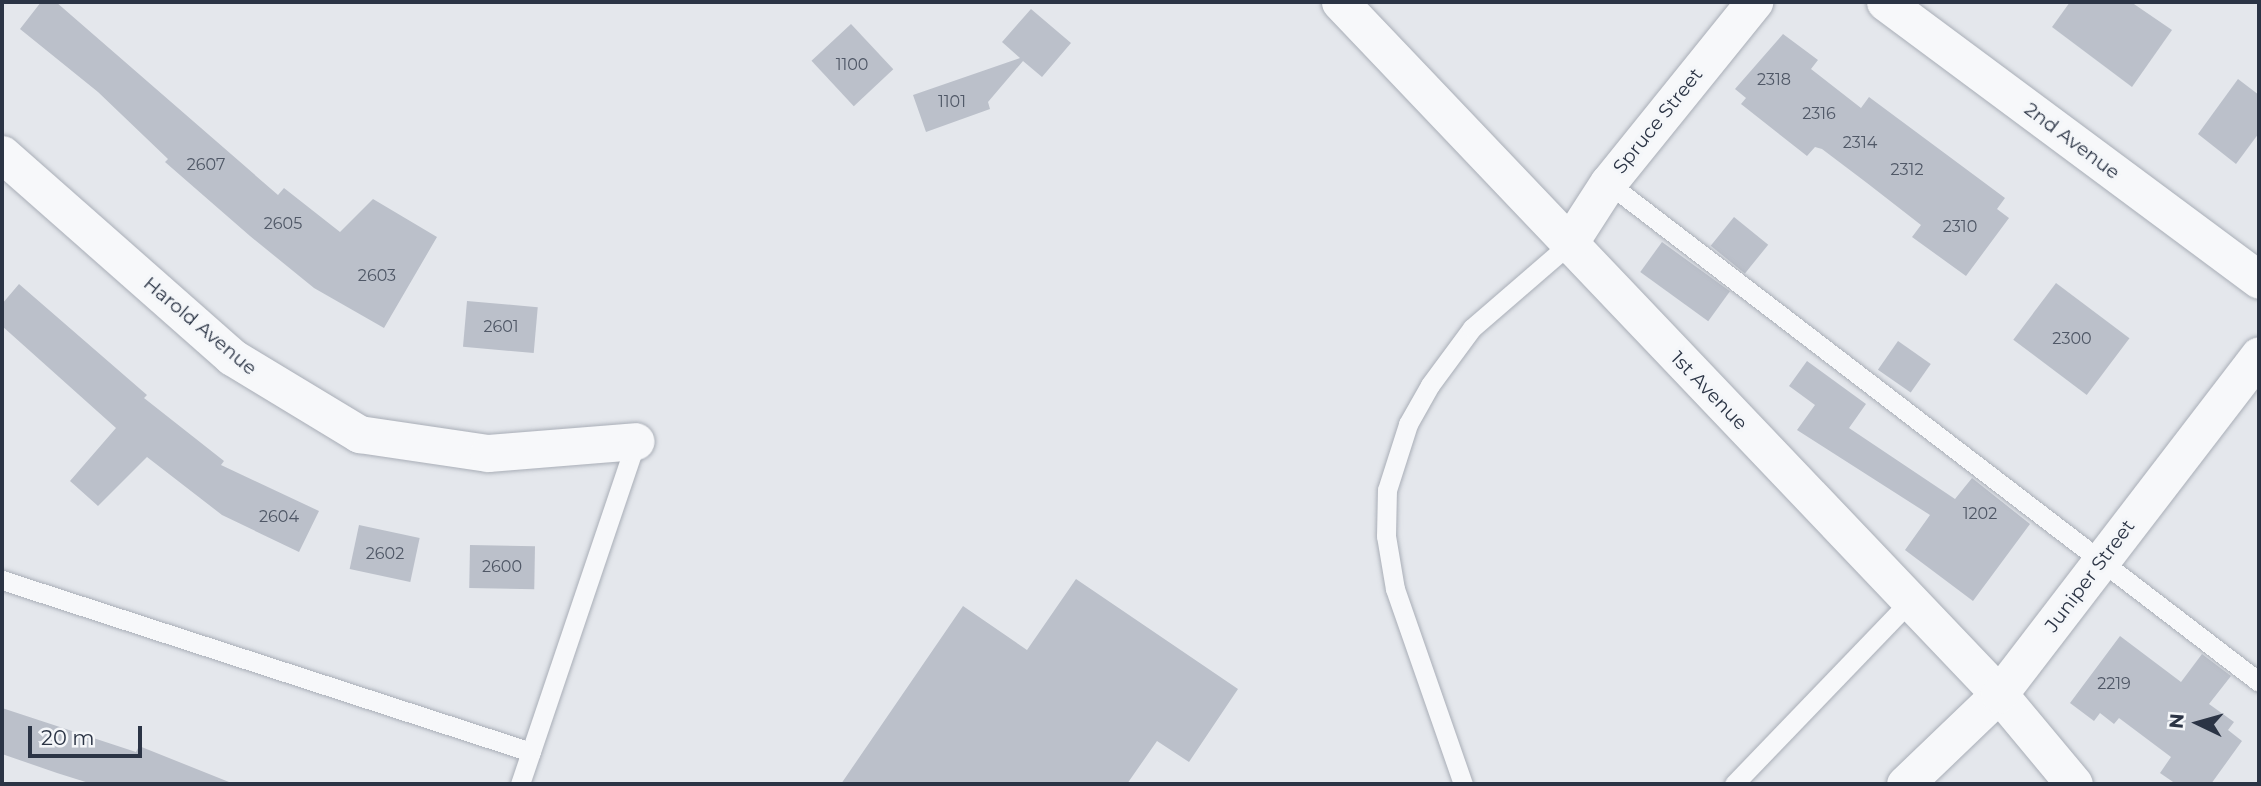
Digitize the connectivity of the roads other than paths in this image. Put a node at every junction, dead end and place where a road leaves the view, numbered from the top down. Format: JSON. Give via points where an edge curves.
{"nodes":[{"id":1,"x":1340,"y":2,"type":"edge"},
{"id":2,"x":1754,"y":2,"type":"edge"},
{"id":3,"x":1885,"y":2,"type":"edge"},
{"id":4,"x":5,"y":168,"type":"edge"},
{"id":5,"x":1608,"y":183,"type":"junction"},
{"id":6,"x":1568,"y":245,"type":"junction"},
{"id":7,"x":2259,"y":280,"type":"edge"},
{"id":8,"x":2259,"y":355,"type":"edge"},
{"id":9,"x":636,"y":440,"type":"joint"},
{"id":10,"x":2099,"y":564,"type":"junction"},
{"id":11,"x":2,"y":580,"type":"edge"},
{"id":12,"x":1910,"y":601,"type":"junction"},
{"id":13,"x":2259,"y":681,"type":"edge"},
{"id":14,"x":1999,"y":694,"type":"junction"},
{"id":15,"x":531,"y":752,"type":"junction"},
{"id":16,"x":520,"y":784,"type":"edge"},
{"id":17,"x":1463,"y":784,"type":"edge"},
{"id":18,"x":1734,"y":784,"type":"edge"},
{"id":19,"x":1905,"y":784,"type":"edge"},
{"id":20,"x":2074,"y":784,"type":"edge"}],
"edges":[{"from":1,"to":6,"type":"street","name":"1st Avenue"},
{"from":2,"to":5,"type":"street","name":"Spruce Street"},
{"from":3,"to":7,"type":"street","name":"2nd Avenue"},
{"from":4,"to":9,"type":"street","name":"Harold Avenue","via":[[232,357],[359,433],[488,453]]},
{"from":5,"to":6,"type":"street","name":"Spruce Street"},
{"from":5,"to":10,"type":"lane"},
{"from":6,"to":12,"type":"street","name":"1st Avenue"},
{"from":6,"to":17,"type":"lane","via":[[1472,328],[1430,385],[1408,424],[1387,491],[1386,536],[1395,589]]},
{"from":8,"to":10,"type":"street","name":"Juniper Street"},
{"from":9,"to":15,"type":"lane"},
{"from":10,"to":13,"type":"lane"},
{"from":10,"to":14,"type":"street","name":"Juniper Street"},
{"from":11,"to":15,"type":"lane"},
{"from":12,"to":14,"type":"street","name":"1st Avenue"},
{"from":12,"to":18,"type":"lane"},
{"from":14,"to":19,"type":"street","name":"Juniper Street"},
{"from":14,"to":20,"type":"street","name":"1st Avenue"},
{"from":15,"to":16,"type":"lane"}]}
